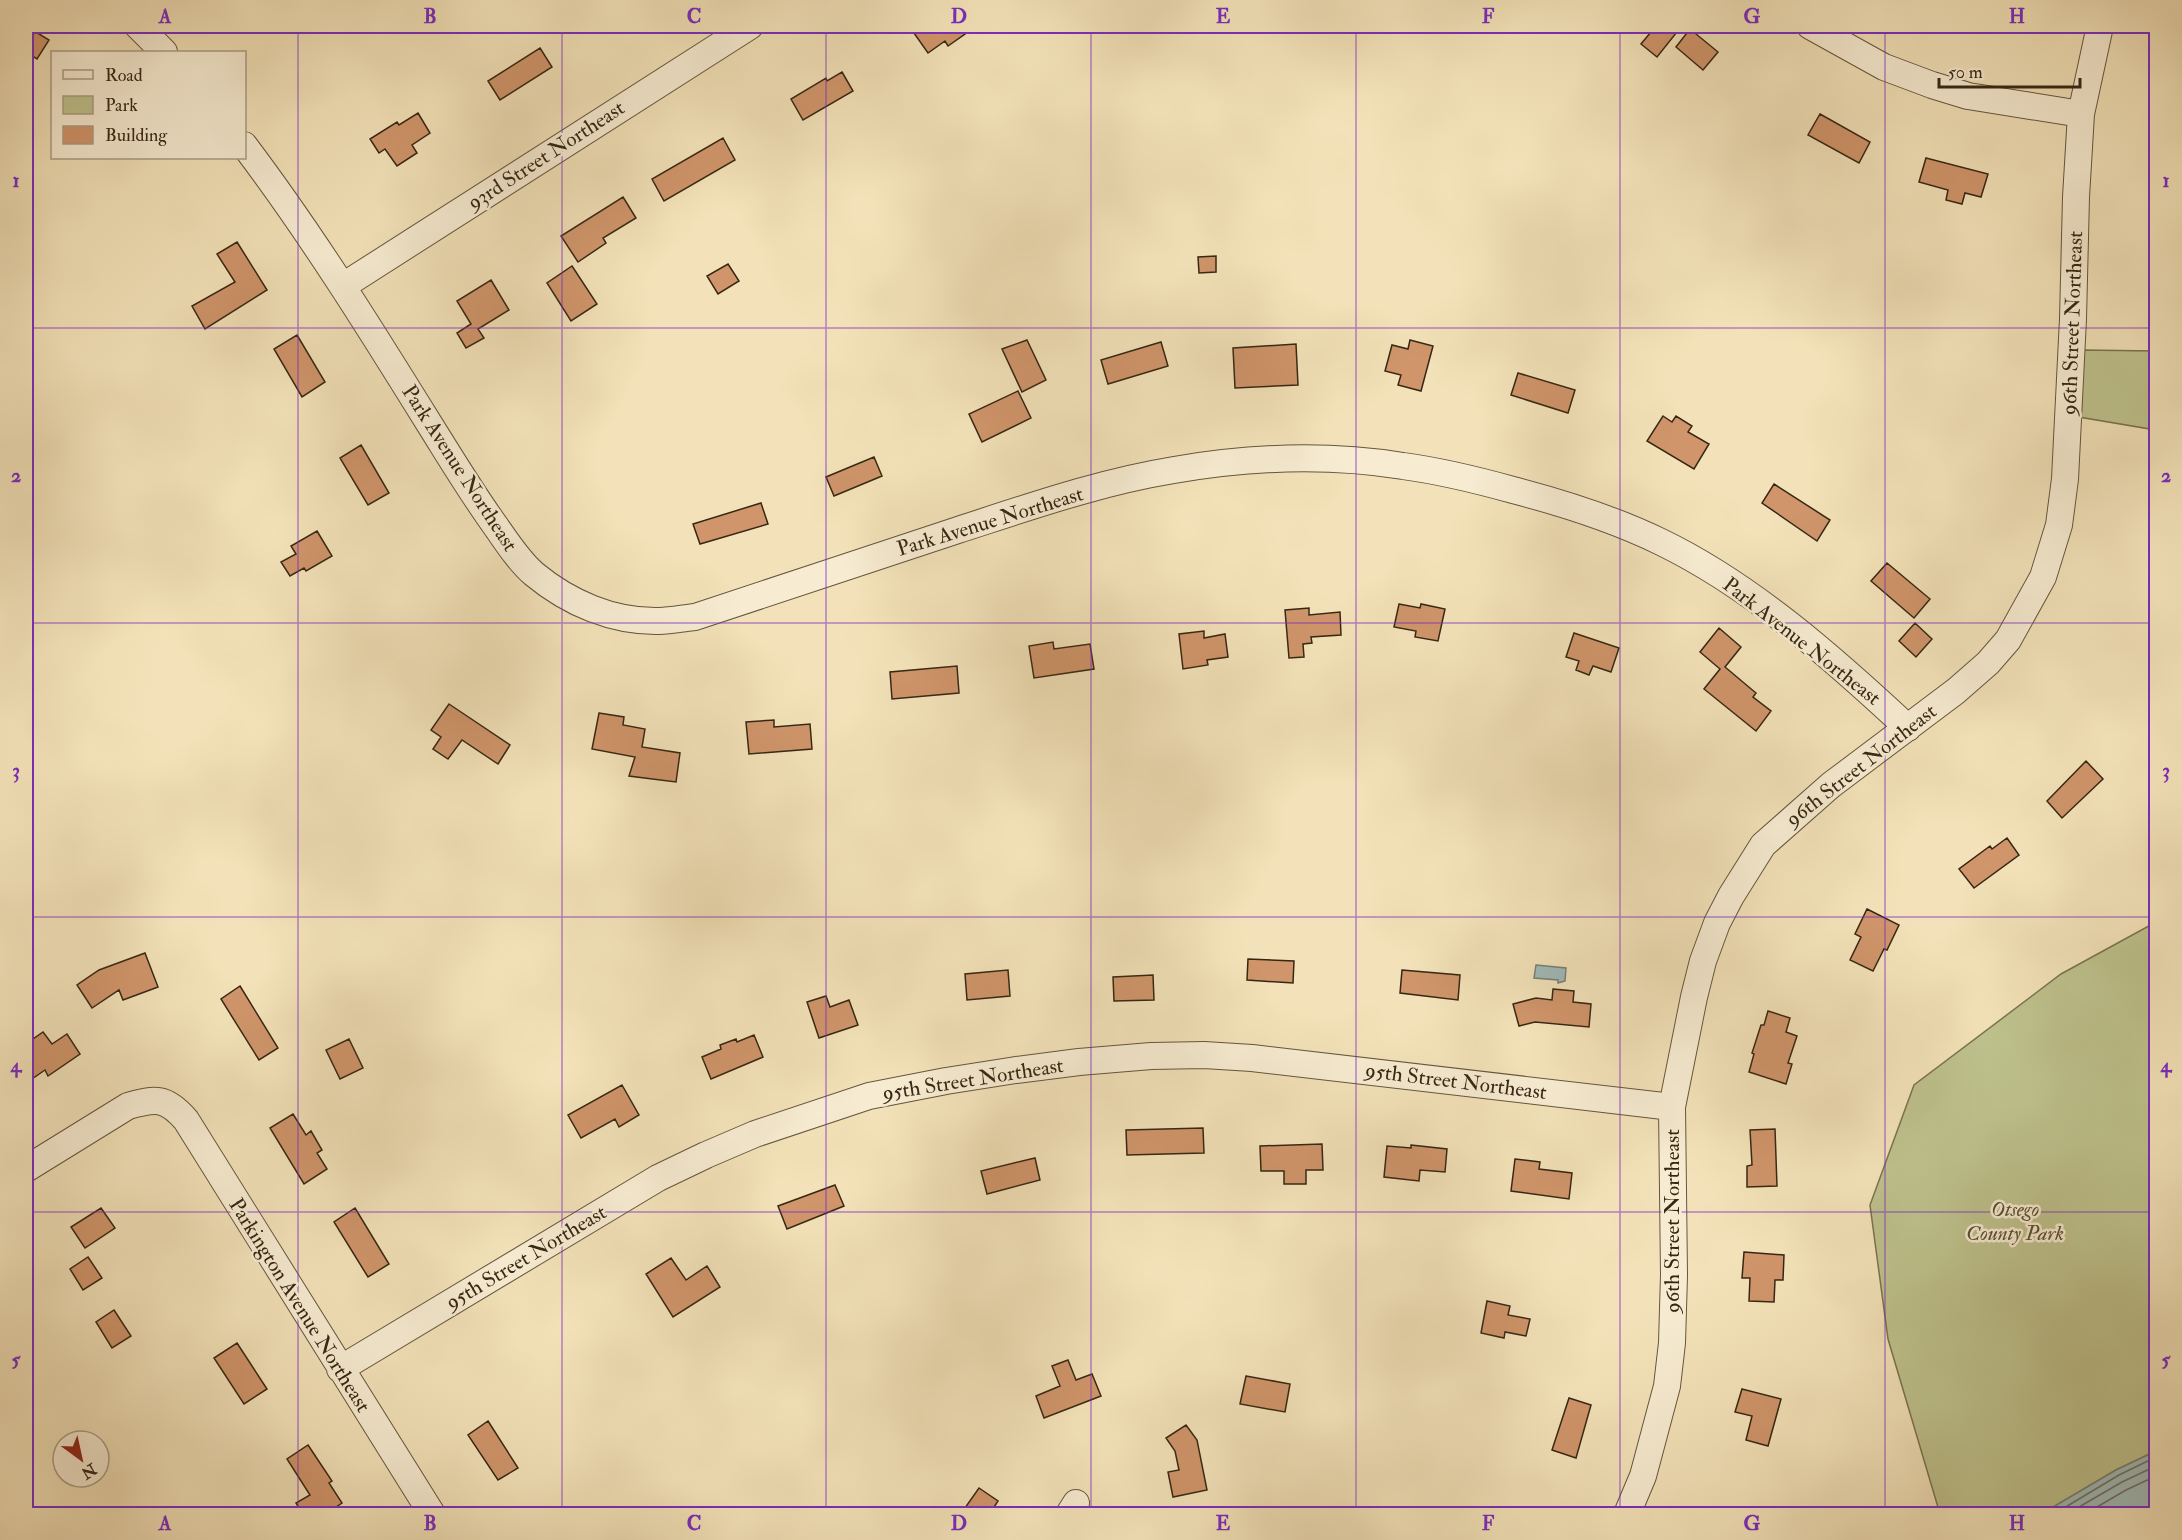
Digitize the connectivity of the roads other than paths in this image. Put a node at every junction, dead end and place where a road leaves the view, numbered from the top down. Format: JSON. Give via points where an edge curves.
{"nodes":[{"id":1,"x":138,"y":26,"type":"edge"},
{"id":2,"x":750,"y":26,"type":"edge"},
{"id":3,"x":1810,"y":26,"type":"edge"},
{"id":4,"x":2100,"y":26,"type":"edge"},
{"id":5,"x":163,"y":51,"type":"edge"},
{"id":6,"x":2081,"y":114,"type":"junction"},
{"id":7,"x":246,"y":148,"type":"edge"},
{"id":8,"x":343,"y":286,"type":"junction"},
{"id":9,"x":1908,"y":728,"type":"junction"},
{"id":10,"x":1672,"y":1107,"type":"junction"},
{"id":11,"x":26,"y":1169,"type":"edge"},
{"id":12,"x":339,"y":1369,"type":"junction"},
{"id":13,"x":432,"y":1515,"type":"edge"},
{"id":14,"x":1627,"y":1515,"type":"edge"}],
"edges":[{"from":1,"to":5,"type":"street"},
{"from":2,"to":8,"type":"street","name":"93rd Street Northeast"},
{"from":3,"to":6,"type":"street","via":[[1884,67],[1932,85],[1968,96]]},
{"from":4,"to":6,"type":"street","name":"96th Street Northeast"},
{"from":6,"to":9,"type":"street","name":"96th Street Northeast","via":[[2071,382],[2059,525],[2043,577],[2008,640],[1980,670]]},
{"from":7,"to":8,"type":"street","name":"Park Avenue Northeast"},
{"from":8,"to":9,"type":"street","name":"Park Avenue Northeast","via":[[509,546],[533,573],[562,594],[594,610],[625,619],[660,621],[695,616],[1042,502],[1171,470],[1259,460],[1327,459],[1474,480],[1608,519],[1663,543],[1772,612],[1849,673]]},
{"from":9,"to":10,"type":"street","name":"96th Street Northeast","via":[[1784,824],[1763,845],[1731,896],[1703,961]]},
{"from":10,"to":12,"type":"street","name":"95th Street Northeast","via":[[1204,1054],[1079,1062],[904,1089],[869,1096],[755,1134],[658,1178]]},
{"from":10,"to":14,"type":"street","name":"96th Street Northeast","via":[[1672,1343],[1658,1425]]},
{"from":11,"to":12,"type":"street","name":"Parkington Avenue Northeast","via":[[128,1106],[163,1101],[174,1107],[186,1120]]},
{"from":12,"to":13,"type":"street","name":"Parkington Avenue Northeast"}]}
